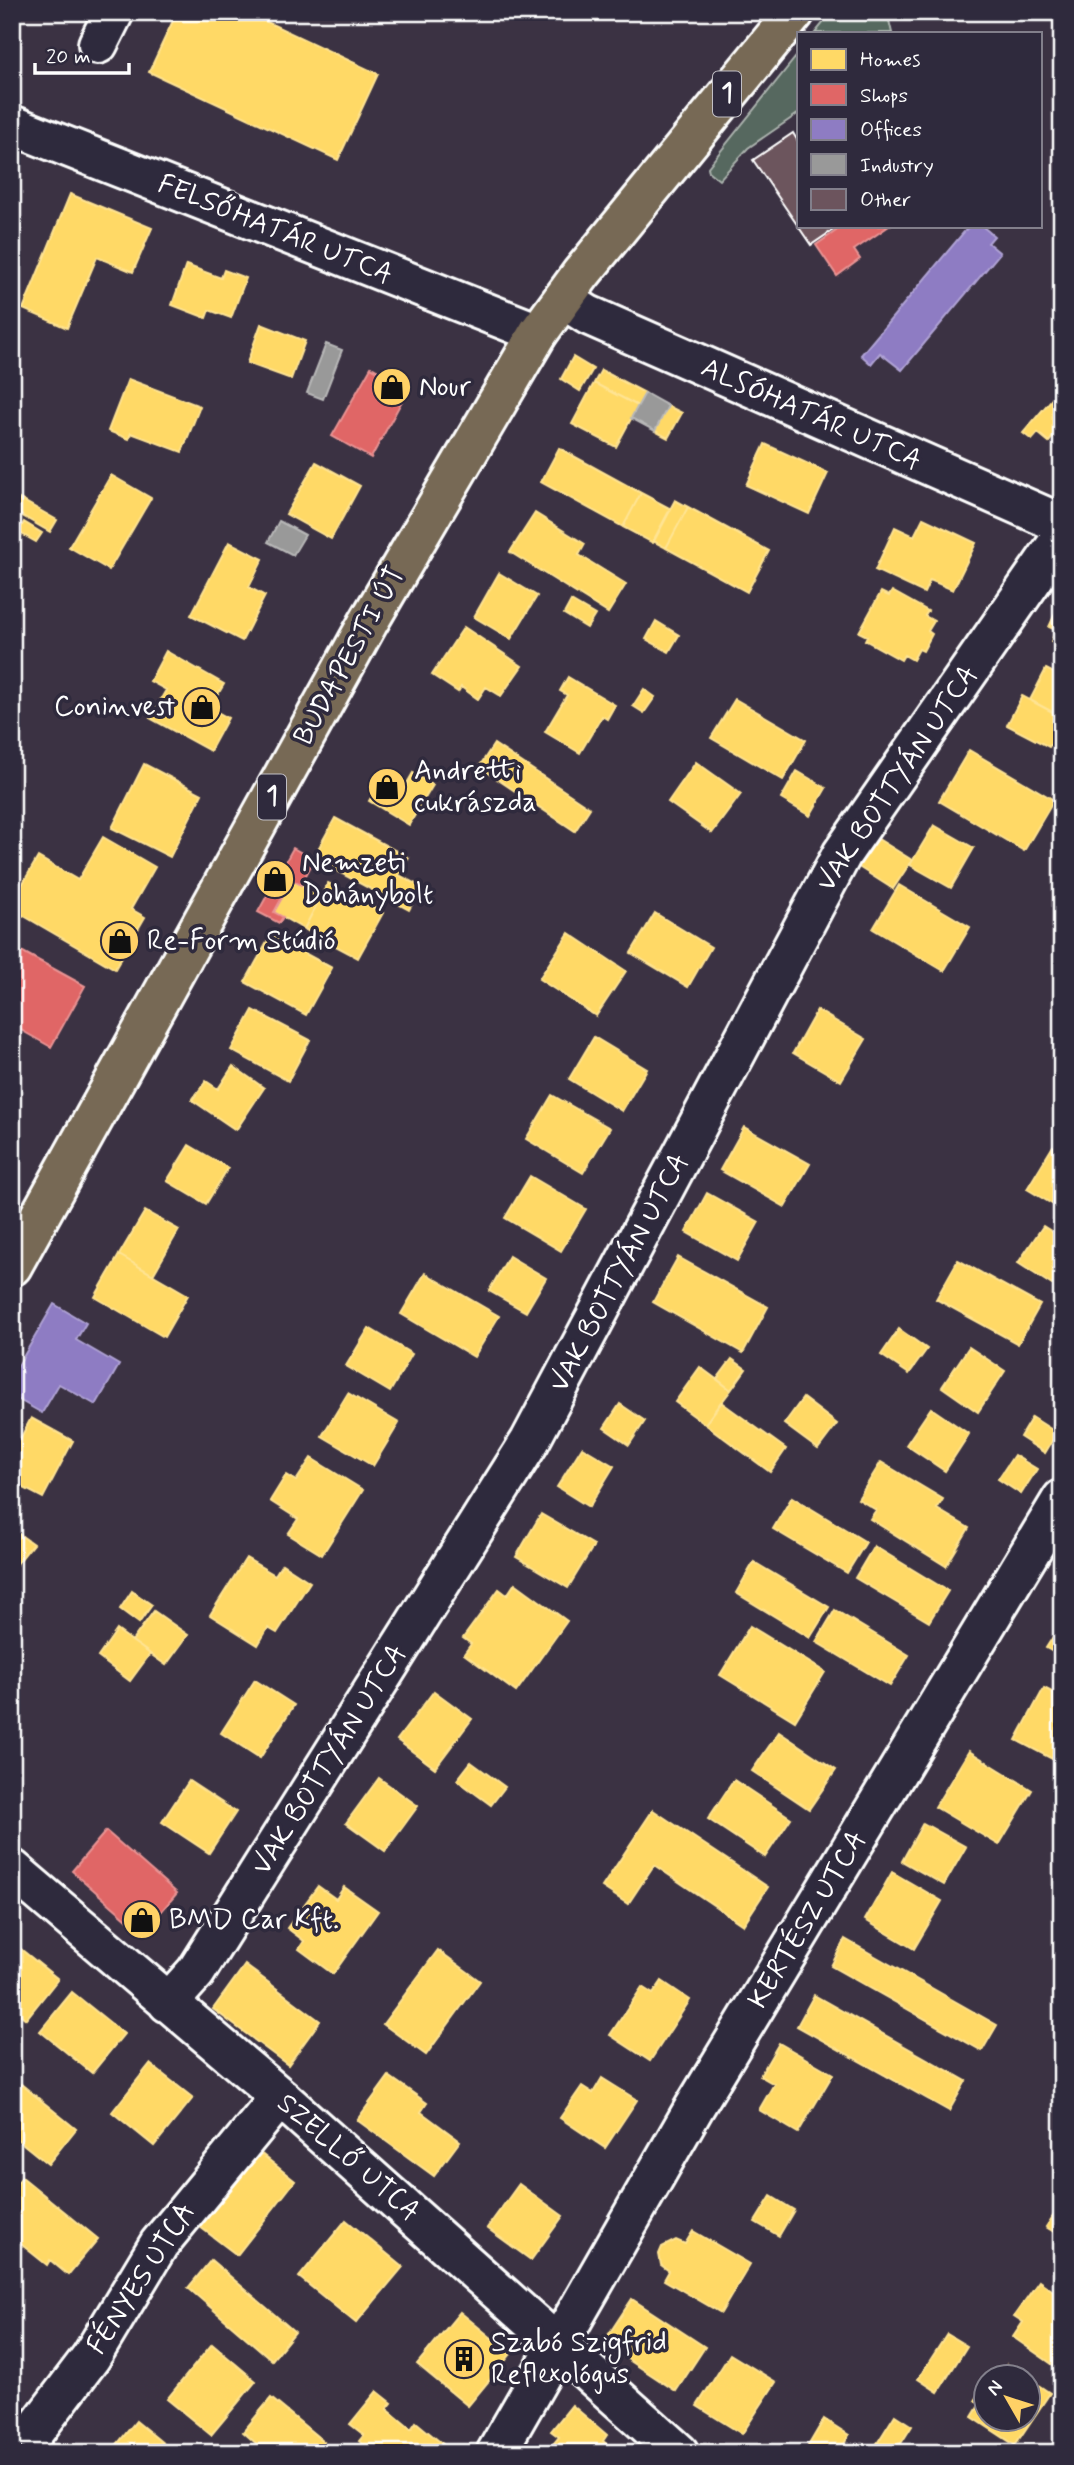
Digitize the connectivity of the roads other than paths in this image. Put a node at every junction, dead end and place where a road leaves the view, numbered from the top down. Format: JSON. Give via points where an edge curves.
{"nodes":[{"id":1,"x":795,"y":12,"type":"edge"},
{"id":2,"x":12,"y":125,"type":"edge"},
{"id":3,"x":572,"y":287,"type":"junction"},
{"id":4,"x":538,"y":333,"type":"junction"},
{"id":5,"x":1062,"y":524,"type":"edge"},
{"id":6,"x":1062,"y":537,"type":"edge"},
{"id":7,"x":12,"y":1266,"type":"edge"},
{"id":8,"x":1062,"y":1499,"type":"edge"},
{"id":9,"x":12,"y":1869,"type":"edge"},
{"id":10,"x":168,"y":2003,"type":"junction"},
{"id":11,"x":280,"y":2098,"type":"junction"},
{"id":12,"x":558,"y":2343,"type":"junction"},
{"id":13,"x":34,"y":2432,"type":"dead end"},
{"id":14,"x":496,"y":2453,"type":"edge"},
{"id":15,"x":679,"y":2453,"type":"edge"}],
"edges":[{"from":1,"to":3,"type":"main road","number":"1"},
{"from":2,"to":4,"type":"street","name":"FELSŐHATÁR UTCA"},
{"from":3,"to":4,"type":"main road","name":"BUDAPESTI ÚT","number":"1"},
{"from":3,"to":5,"type":"street","name":"ALSÓHATÁR UTCA","via":[[593,317]]},
{"from":4,"to":7,"type":"main road","name":"BUDAPESTI ÚT","number":"1","via":[[368,623]]},
{"from":6,"to":10,"type":"street","name":"VAK BOTTYÁN UTCA","via":[[842,854],[530,1441],[196,1972]]},
{"from":8,"to":12,"type":"street","name":"KERTÉSZ UTCA"},
{"from":9,"to":10,"type":"street","name":"SZELLŐ UTCA"},
{"from":10,"to":11,"type":"street","name":"SZELLŐ UTCA"},
{"from":11,"to":12,"type":"street","name":"SZELLŐ UTCA"},
{"from":11,"to":13,"type":"street","name":"FÉNYES UTCA","via":[[167,2234],[91,2357]]},
{"from":12,"to":14,"type":"street","name":"KERTÉSZ UTCA"},
{"from":12,"to":15,"type":"street","name":"SZELLŐ UTCA"}]}
